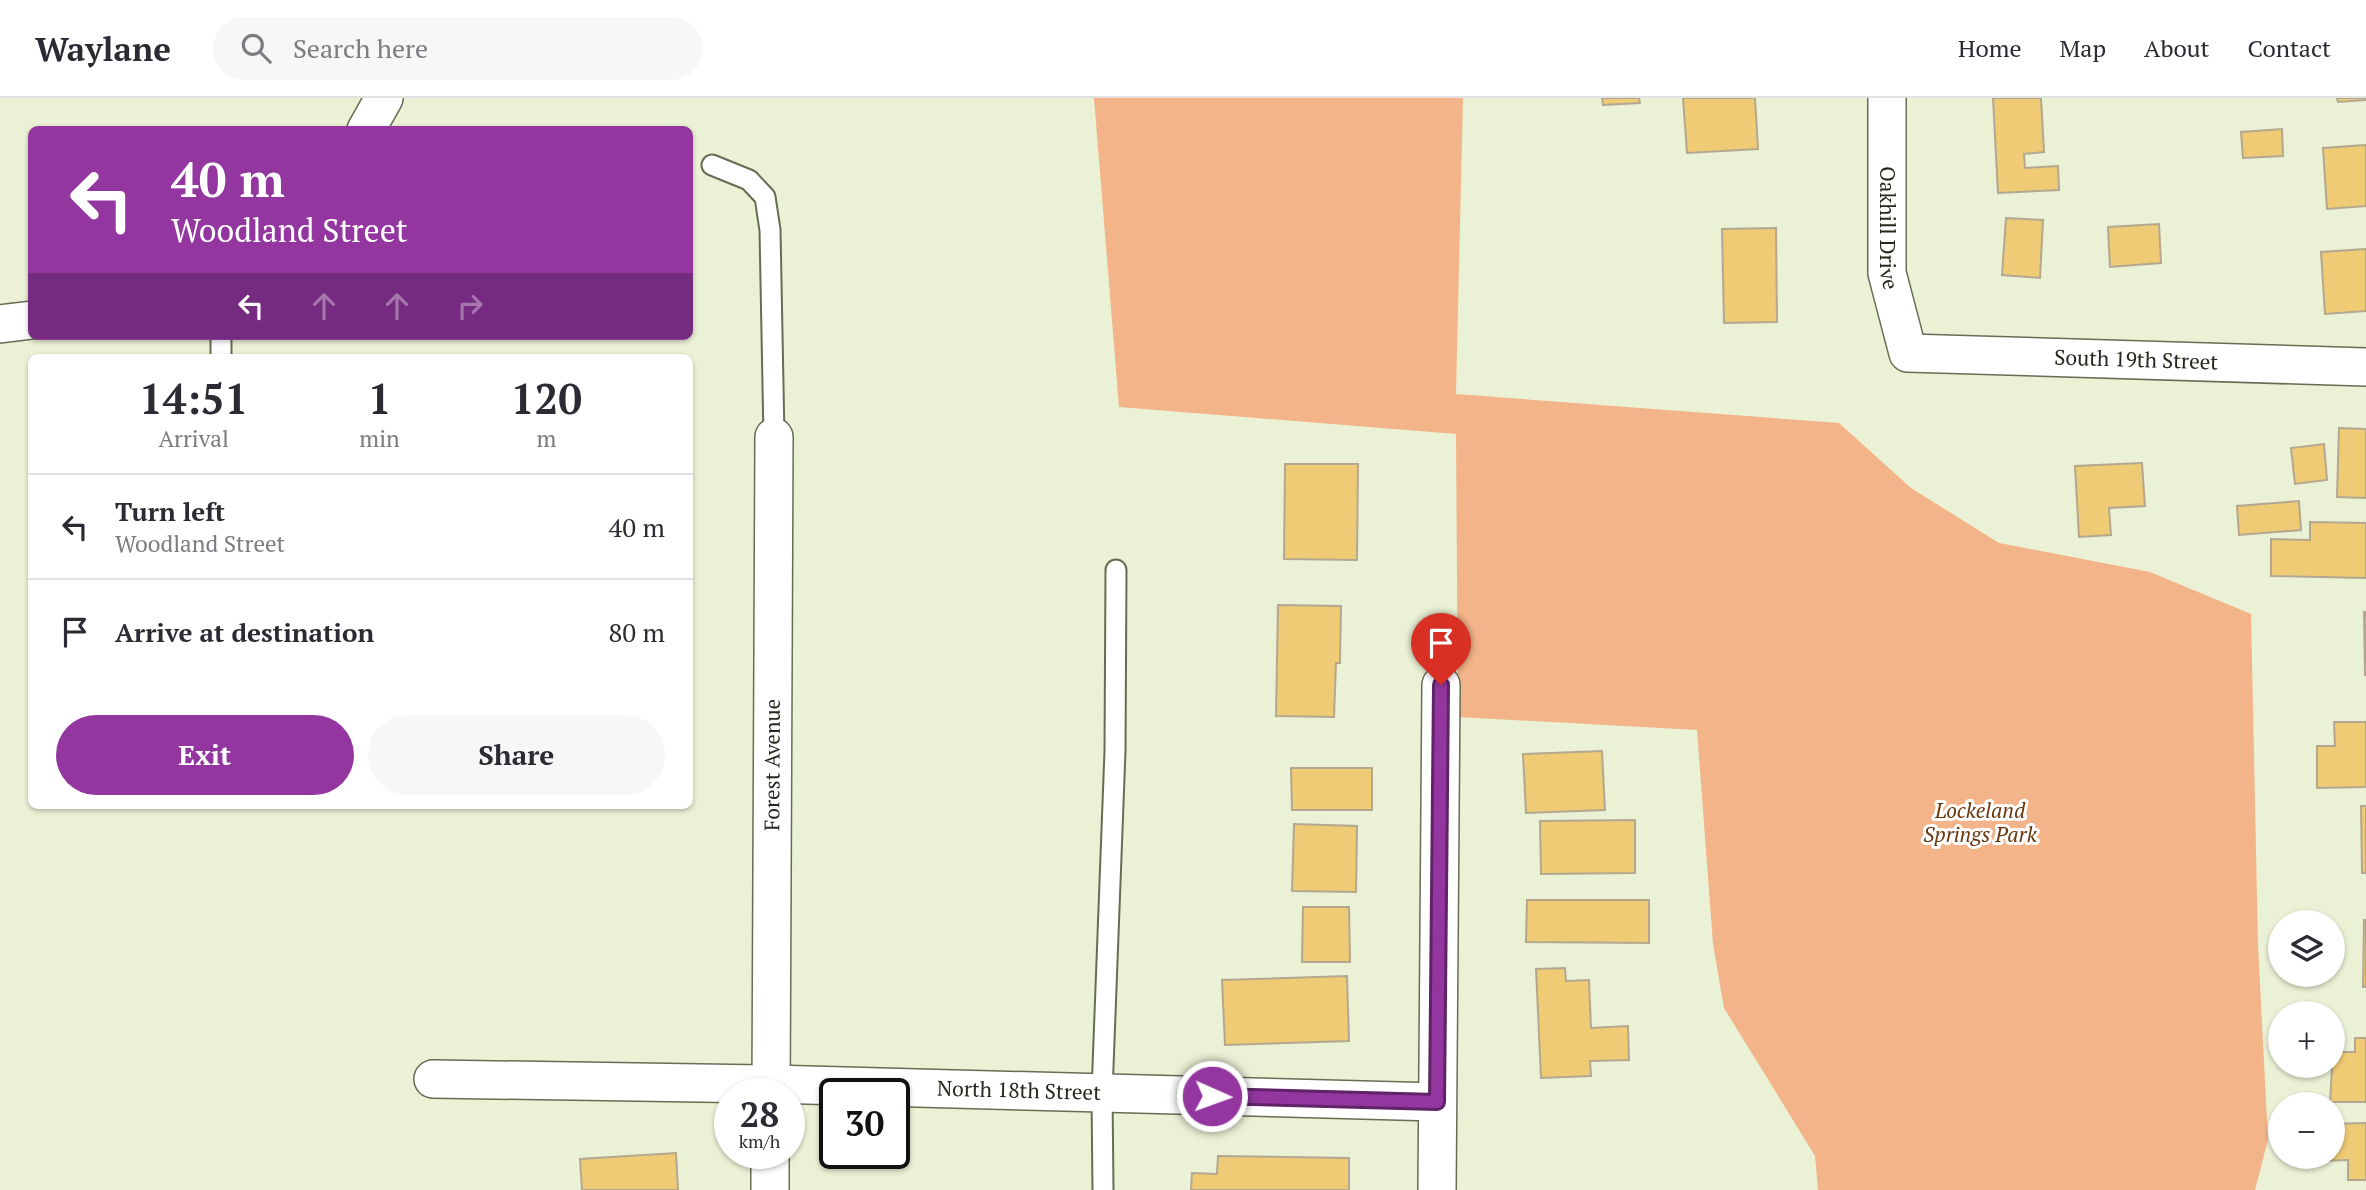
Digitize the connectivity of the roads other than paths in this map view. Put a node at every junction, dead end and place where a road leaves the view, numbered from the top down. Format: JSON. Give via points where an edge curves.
{"nodes":[{"id":1,"x":384,"y":98,"type":"edge"},
{"id":2,"x":1886,"y":98,"type":"edge"},
{"id":3,"x":368,"y":126,"type":"edge"},
{"id":4,"x":712,"y":166,"type":"dead end"},
{"id":5,"x":28,"y":320,"type":"edge"},
{"id":6,"x":0,"y":324,"type":"edge"},
{"id":7,"x":1908,"y":353,"type":"joint"},
{"id":8,"x":2366,"y":367,"type":"edge"},
{"id":9,"x":774,"y":438,"type":"joint"},
{"id":10,"x":1116,"y":570,"type":"dead end"},
{"id":11,"x":1441,"y":685,"type":"dead end"},
{"id":12,"x":771,"y":1078,"type":"edge"},
{"id":13,"x":433,"y":1079,"type":"dead end"},
{"id":14,"x":714,"y":1087,"type":"edge"},
{"id":15,"x":805,"y":1089,"type":"edge"},
{"id":16,"x":1102,"y":1093,"type":"junction"},
{"id":17,"x":1437,"y":1102,"type":"junction"},
{"id":18,"x":770,"y":1169,"type":"edge"},
{"id":19,"x":770,"y":1190,"type":"edge"},
{"id":20,"x":1103,"y":1190,"type":"edge"},
{"id":21,"x":1437,"y":1190,"type":"edge"}],
"edges":[{"from":1,"to":3,"type":"street"},
{"from":2,"to":7,"type":"street","name":"Oakhill Drive","via":[[1887,273]]},
{"from":4,"to":9,"type":"lane","via":[[749,180],[765,197],[770,230]]},
{"from":5,"to":6,"type":"street"},
{"from":7,"to":8,"type":"street","name":"South 19th Street"},
{"from":9,"to":12,"type":"street","name":"Forest Avenue"},
{"from":10,"to":16,"type":"lane","via":[[1115,751]]},
{"from":11,"to":17,"type":"street"},
{"from":13,"to":14,"type":"street","name":"North 18th Street"},
{"from":15,"to":16,"type":"street","name":"North 18th Street"},
{"from":16,"to":17,"type":"street","name":"North 18th Street"},
{"from":16,"to":20,"type":"lane"},
{"from":17,"to":21,"type":"street"},
{"from":18,"to":19,"type":"street"}]}
